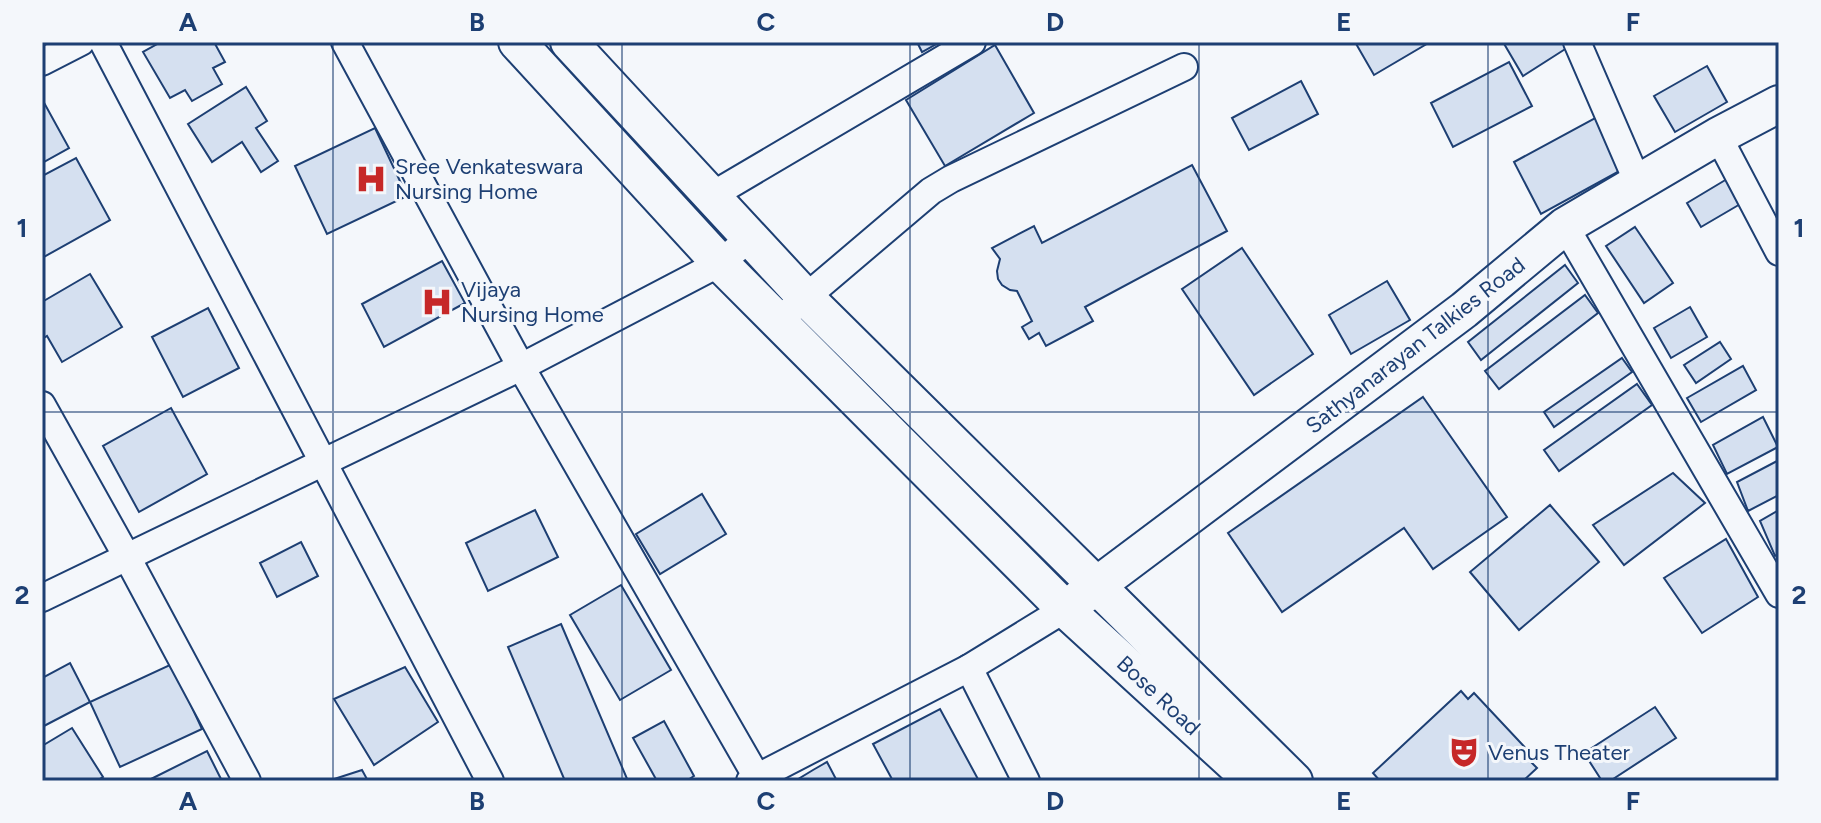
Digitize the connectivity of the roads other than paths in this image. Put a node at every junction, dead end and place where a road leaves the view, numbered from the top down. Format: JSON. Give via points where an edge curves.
{"nodes":[{"id":1,"x":81,"y":42,"type":"edge"},
{"id":2,"x":103,"y":42,"type":"edge"},
{"id":3,"x":345,"y":42,"type":"edge"},
{"id":4,"x":517,"y":42,"type":"edge"},
{"id":5,"x":972,"y":42,"type":"edge"},
{"id":6,"x":1577,"y":42,"type":"edge"},
{"id":7,"x":578,"y":45,"type":"edge"},
{"id":8,"x":42,"y":62,"type":"edge"},
{"id":9,"x":1184,"y":67,"type":"dead end"},
{"id":10,"x":1779,"y":104,"type":"edge"},
{"id":11,"x":1718,"y":136,"type":"junction"},
{"id":12,"x":1638,"y":183,"type":"junction"},
{"id":13,"x":711,"y":196,"type":"junction"},
{"id":14,"x":1565,"y":226,"type":"junction"},
{"id":15,"x":750,"y":238,"type":"junction"},
{"id":16,"x":1779,"y":252,"type":"edge"},
{"id":17,"x":720,"y":263,"type":"junction"},
{"id":18,"x":806,"y":298,"type":"junction"},
{"id":19,"x":778,"y":320,"type":"junction"},
{"id":20,"x":521,"y":367,"type":"junction"},
{"id":21,"x":42,"y":405,"type":"edge"},
{"id":22,"x":324,"y":462,"type":"junction"},
{"id":23,"x":127,"y":557,"type":"junction"},
{"id":24,"x":1097,"y":586,"type":"junction"},
{"id":25,"x":1779,"y":594,"type":"edge"},
{"id":26,"x":42,"y":598,"type":"edge"},
{"id":27,"x":1065,"y":609,"type":"junction"},
{"id":28,"x":969,"y":668,"type":"junction"},
{"id":29,"x":755,"y":780,"type":"edge"},
{"id":30,"x":247,"y":781,"type":"edge"},
{"id":31,"x":490,"y":781,"type":"edge"},
{"id":32,"x":1026,"y":781,"type":"edge"},
{"id":33,"x":1253,"y":781,"type":"edge"},
{"id":34,"x":1294,"y":781,"type":"edge"}],
"edges":[{"from":1,"to":8,"type":"street"},
{"from":2,"to":22,"type":"street"},
{"from":3,"to":20,"type":"street"},
{"from":4,"to":17,"type":"main road","name":"Bose Road"},
{"from":5,"to":13,"type":"street"},
{"from":6,"to":12,"type":"street"},
{"from":7,"to":13,"type":"main road"},
{"from":9,"to":18,"type":"street","via":[[931,191]]},
{"from":10,"to":11,"type":"main road","name":"Sathyanarayan Talkies Road"},
{"from":11,"to":12,"type":"main road","name":"Sathyanarayan Talkies Road"},
{"from":11,"to":16,"type":"street"},
{"from":12,"to":14,"type":"main road","name":"Sathyanarayan Talkies Road"},
{"from":13,"to":15,"type":"main road"},
{"from":14,"to":24,"type":"main road","name":"Sathyanarayan Talkies Road","via":[[1464,310]]},
{"from":14,"to":25,"type":"street"},
{"from":15,"to":17,"type":"street"},
{"from":15,"to":18,"type":"main road"},
{"from":17,"to":19,"type":"main road","name":"Bose Road"},
{"from":17,"to":20,"type":"street"},
{"from":18,"to":19,"type":"street"},
{"from":18,"to":24,"type":"main road"},
{"from":19,"to":27,"type":"main road","name":"Bose Road"},
{"from":20,"to":22,"type":"street"},
{"from":20,"to":29,"type":"street"},
{"from":21,"to":23,"type":"street"},
{"from":22,"to":23,"type":"street"},
{"from":22,"to":31,"type":"street"},
{"from":23,"to":26,"type":"street"},
{"from":23,"to":30,"type":"street"},
{"from":24,"to":27,"type":"main road","name":"Sathyanarayan Talkies Road"},
{"from":24,"to":34,"type":"main road"},
{"from":27,"to":28,"type":"street"},
{"from":27,"to":33,"type":"main road","name":"Bose Road"},
{"from":28,"to":29,"type":"street"},
{"from":28,"to":32,"type":"street"}]}
